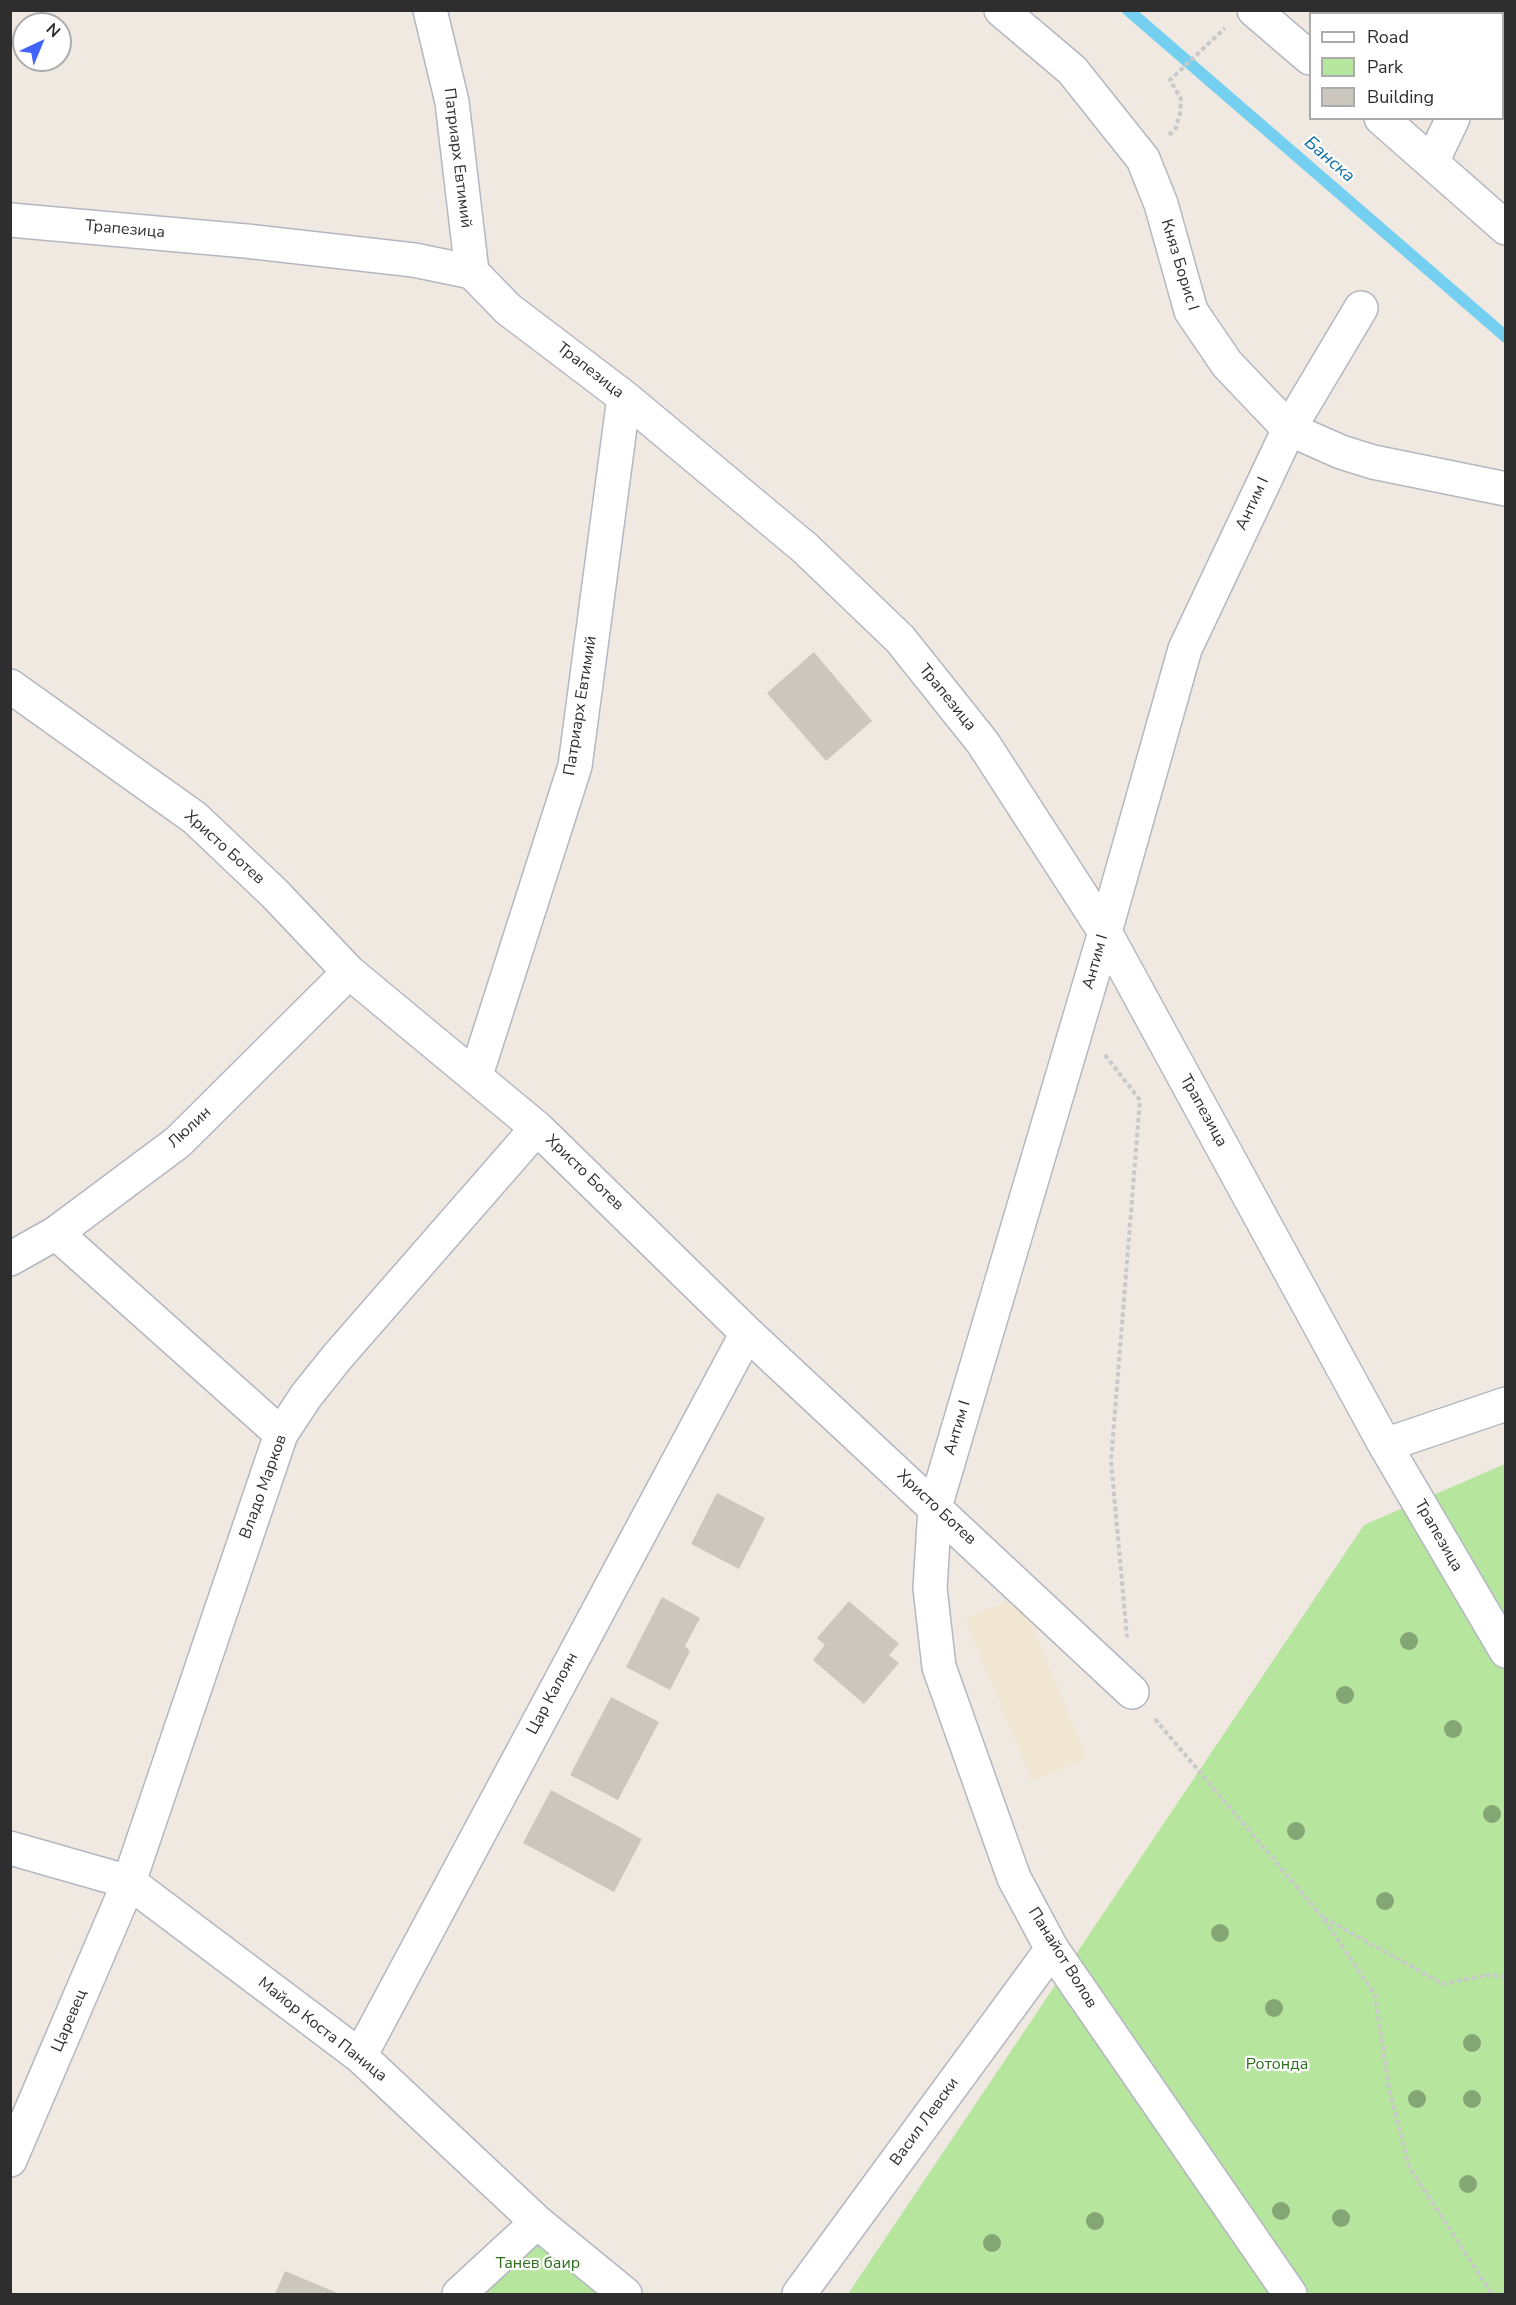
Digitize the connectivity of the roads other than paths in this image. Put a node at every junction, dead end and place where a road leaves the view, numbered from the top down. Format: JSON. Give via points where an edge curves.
{"nodes":[{"id":1,"x":430,"y":10,"type":"edge"},
{"id":2,"x":1001,"y":10,"type":"edge"},
{"id":3,"x":1254,"y":10,"type":"edge"},
{"id":4,"x":1309,"y":56,"type":"edge"},
{"id":5,"x":1383,"y":120,"type":"edge"},
{"id":6,"x":1452,"y":120,"type":"edge"},
{"id":7,"x":1432,"y":162,"type":"junction"},
{"id":8,"x":10,"y":220,"type":"edge"},
{"id":9,"x":1506,"y":228,"type":"edge"},
{"id":10,"x":471,"y":272,"type":"junction"},
{"id":11,"x":1361,"y":308,"type":"dead end"},
{"id":12,"x":624,"y":397,"type":"junction"},
{"id":13,"x":1289,"y":429,"type":"junction"},
{"id":14,"x":1506,"y":489,"type":"edge"},
{"id":15,"x":10,"y":686,"type":"edge"},
{"id":16,"x":1105,"y":932,"type":"junction"},
{"id":17,"x":349,"y":972,"type":"junction"},
{"id":18,"x":476,"y":1075,"type":"junction"},
{"id":19,"x":537,"y":1128,"type":"junction"},
{"id":20,"x":57,"y":1233,"type":"junction"},
{"id":21,"x":10,"y":1259,"type":"edge"},
{"id":22,"x":747,"y":1333,"type":"junction"},
{"id":23,"x":1506,"y":1404,"type":"edge"},
{"id":24,"x":281,"y":1434,"type":"junction"},
{"id":25,"x":1385,"y":1445,"type":"junction"},
{"id":26,"x":935,"y":1507,"type":"junction"},
{"id":27,"x":1506,"y":1651,"type":"edge"},
{"id":28,"x":1132,"y":1692,"type":"road end"},
{"id":29,"x":10,"y":1848,"type":"edge"},
{"id":30,"x":129,"y":1882,"type":"junction"},
{"id":31,"x":1052,"y":1949,"type":"junction"},
{"id":32,"x":360,"y":2055,"type":"junction"},
{"id":33,"x":10,"y":2160,"type":"edge"},
{"id":34,"x":537,"y":2222,"type":"junction"},
{"id":35,"x":459,"y":2295,"type":"edge"},
{"id":36,"x":625,"y":2295,"type":"edge"},
{"id":37,"x":799,"y":2295,"type":"edge"},
{"id":38,"x":1290,"y":2295,"type":"edge"}],
"edges":[{"from":1,"to":10,"type":"street","name":"Патриарх Евтимий","via":[[452,102]]},
{"from":2,"to":13,"type":"street","name":"Княз Борис I","via":[[1072,70],[1143,159],[1161,204],[1191,311],[1227,364]]},
{"from":3,"to":4,"type":"street"},
{"from":5,"to":7,"type":"street"},
{"from":6,"to":7,"type":"street"},
{"from":7,"to":9,"type":"street"},
{"from":8,"to":10,"type":"street","name":"Трапезица","via":[[246,241],[414,260]]},
{"from":10,"to":12,"type":"street","name":"Трапезица","via":[[508,309]]},
{"from":11,"to":13,"type":"street","name":"Антим I"},
{"from":12,"to":16,"type":"street","name":"Трапезица","via":[[805,548],[900,639],[983,743]]},
{"from":12,"to":18,"type":"street","name":"Патриарх Евтимий","via":[[575,766]]},
{"from":13,"to":14,"type":"street","name":"Княз Борис I","via":[[1373,462]]},
{"from":13,"to":16,"type":"street","name":"Антим I","via":[[1185,649]]},
{"from":15,"to":17,"type":"street","name":"Христо Ботев","via":[[195,818]]},
{"from":16,"to":25,"type":"street","name":"Трапезица"},
{"from":16,"to":26,"type":"street","name":"Антим I"},
{"from":17,"to":18,"type":"street","name":"Христо Ботев"},
{"from":17,"to":20,"type":"street","name":"Люлин","via":[[178,1142]]},
{"from":18,"to":19,"type":"street","name":"Христо Ботев"},
{"from":19,"to":22,"type":"street","name":"Христо Ботев"},
{"from":19,"to":24,"type":"street","name":"Владо Марков","via":[[338,1356]]},
{"from":20,"to":21,"type":"street","name":"Люлин"},
{"from":20,"to":24,"type":"street"},
{"from":22,"to":26,"type":"street","name":"Христо Ботев"},
{"from":22,"to":32,"type":"street","name":"Цар Калоян"},
{"from":23,"to":25,"type":"street"},
{"from":24,"to":30,"type":"street","name":"Владо Марков"},
{"from":25,"to":27,"type":"street","name":"Трапезица"},
{"from":26,"to":28,"type":"street","name":"Христо Ботев"},
{"from":26,"to":31,"type":"street","name":"Панайот Волов","via":[[930,1588],[939,1667],[1014,1878]]},
{"from":29,"to":30,"type":"street","name":"Майор Коста Паница"},
{"from":30,"to":32,"type":"street","name":"Майор Коста Паница"},
{"from":30,"to":33,"type":"street","name":"Царевец"},
{"from":31,"to":37,"type":"street","name":"Васил Левски"},
{"from":31,"to":38,"type":"street","name":"Панайот Волов"},
{"from":32,"to":34,"type":"street","name":"Майор Коста Паница"},
{"from":34,"to":35,"type":"street"},
{"from":34,"to":36,"type":"street","name":"Майор Коста Паница"}]}
